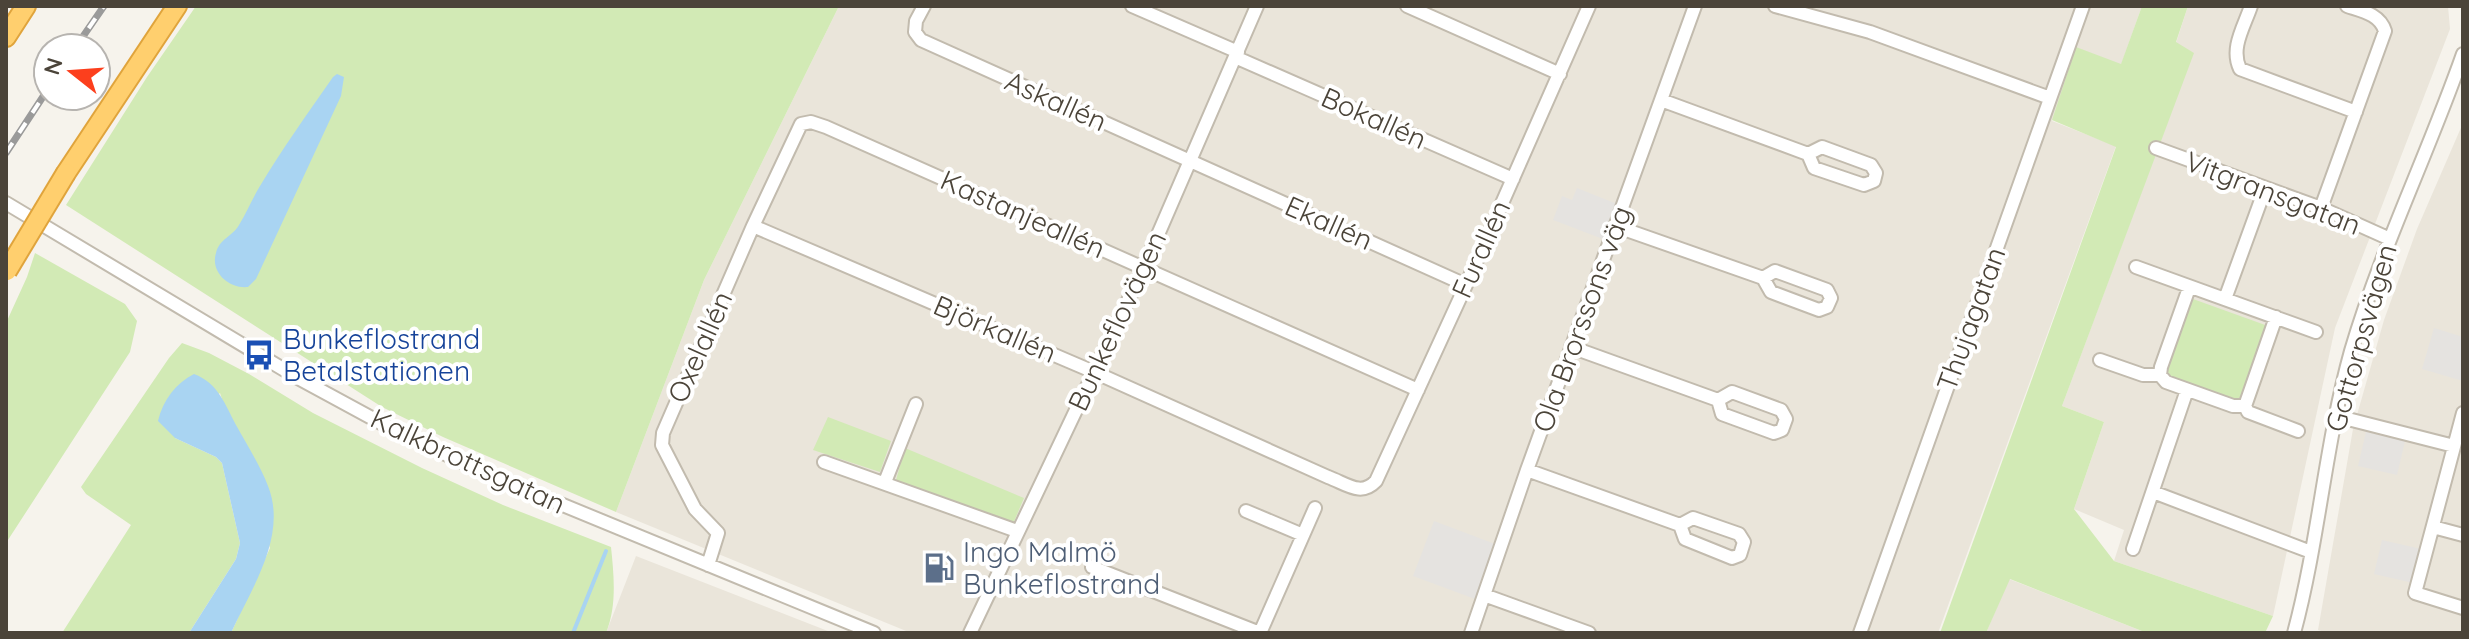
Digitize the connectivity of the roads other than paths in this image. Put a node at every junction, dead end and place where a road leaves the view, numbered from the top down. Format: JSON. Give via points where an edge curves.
{"nodes":[{"id":1,"x":26,"y":6,"type":"edge"},
{"id":2,"x":177,"y":6,"type":"edge"},
{"id":3,"x":924,"y":6,"type":"edge"},
{"id":4,"x":1132,"y":6,"type":"edge"},
{"id":5,"x":1257,"y":6,"type":"edge"},
{"id":6,"x":1407,"y":6,"type":"edge"},
{"id":7,"x":1589,"y":6,"type":"edge"},
{"id":8,"x":1695,"y":6,"type":"edge"},
{"id":9,"x":1775,"y":6,"type":"edge"},
{"id":10,"x":2083,"y":6,"type":"edge"},
{"id":11,"x":2251,"y":6,"type":"edge"},
{"id":12,"x":2347,"y":6,"type":"edge"},
{"id":13,"x":6,"y":37,"type":"edge"},
{"id":14,"x":1237,"y":54,"type":"junction"},
{"id":15,"x":2463,"y":54,"type":"edge"},
{"id":16,"x":1560,"y":74,"type":"junction"},
{"id":17,"x":2050,"y":98,"type":"junction"},
{"id":18,"x":1661,"y":100,"type":"junction"},
{"id":19,"x":2356,"y":112,"type":"junction"},
{"id":20,"x":801,"y":124,"type":"joint"},
{"id":21,"x":2156,"y":148,"type":"dead end"},
{"id":22,"x":1808,"y":154,"type":"junction"},
{"id":23,"x":1192,"y":161,"type":"junction"},
{"id":24,"x":1513,"y":179,"type":"junction"},
{"id":25,"x":2265,"y":189,"type":"junction"},
{"id":26,"x":6,"y":203,"type":"edge"},
{"id":27,"x":2321,"y":208,"type":"junction"},
{"id":28,"x":753,"y":226,"type":"junction"},
{"id":29,"x":1615,"y":226,"type":"junction"},
{"id":30,"x":2390,"y":239,"type":"junction"},
{"id":31,"x":1144,"y":267,"type":"junction"},
{"id":32,"x":2136,"y":267,"type":"dead end"},
{"id":33,"x":6,"y":271,"type":"edge"},
{"id":34,"x":1763,"y":278,"type":"junction"},
{"id":35,"x":1466,"y":285,"type":"junction"},
{"id":36,"x":2189,"y":288,"type":"junction"},
{"id":37,"x":2225,"y":299,"type":"junction"},
{"id":38,"x":2276,"y":317,"type":"junction"},
{"id":39,"x":2316,"y":332,"type":"dead end"},
{"id":40,"x":1571,"y":347,"type":"junction"},
{"id":41,"x":2100,"y":360,"type":"dead end"},
{"id":42,"x":1094,"y":372,"type":"junction"},
{"id":43,"x":2160,"y":375,"type":"junction"},
{"id":44,"x":1418,"y":390,"type":"junction"},
{"id":45,"x":2187,"y":390,"type":"junction"},
{"id":46,"x":1718,"y":400,"type":"junction"},
{"id":47,"x":916,"y":404,"type":"dead end"},
{"id":48,"x":2245,"y":406,"type":"junction"},
{"id":49,"x":2463,"y":413,"type":"edge"},
{"id":50,"x":2336,"y":416,"type":"junction"},
{"id":51,"x":2298,"y":431,"type":"dead end"},
{"id":52,"x":2454,"y":446,"type":"junction"},
{"id":53,"x":824,"y":462,"type":"dead end"},
{"id":54,"x":1527,"y":470,"type":"junction"},
{"id":55,"x":885,"y":482,"type":"junction"},
{"id":56,"x":1369,"y":489,"type":"joint"},
{"id":57,"x":2153,"y":492,"type":"junction"},
{"id":58,"x":1315,"y":508,"type":"dead end"},
{"id":59,"x":1246,"y":511,"type":"dead end"},
{"id":60,"x":1680,"y":525,"type":"junction"},
{"id":61,"x":2433,"y":527,"type":"junction"},
{"id":62,"x":1017,"y":531,"type":"junction"},
{"id":63,"x":1303,"y":535,"type":"junction"},
{"id":64,"x":2463,"y":535,"type":"edge"},
{"id":65,"x":2133,"y":549,"type":"dead end"},
{"id":66,"x":2311,"y":552,"type":"junction"},
{"id":67,"x":708,"y":565,"type":"junction"},
{"id":68,"x":1092,"y":567,"type":"dead end"},
{"id":69,"x":1484,"y":595,"type":"junction"},
{"id":70,"x":2463,"y":608,"type":"edge"},
{"id":71,"x":874,"y":633,"type":"edge"},
{"id":72,"x":970,"y":633,"type":"edge"},
{"id":73,"x":1260,"y":633,"type":"edge"},
{"id":74,"x":1471,"y":633,"type":"edge"},
{"id":75,"x":1589,"y":633,"type":"edge"},
{"id":76,"x":1860,"y":633,"type":"edge"},
{"id":77,"x":2294,"y":633,"type":"edge"}],
"edges":[{"from":1,"to":13,"type":"highway"},
{"from":2,"to":33,"type":"highway","bridge":true},
{"from":3,"to":23,"type":"street","name":"Askallén","via":[[915,32],[921,40]]},
{"from":4,"to":14,"type":"street","name":"Bokallén"},
{"from":5,"to":14,"type":"street","name":"Bunkeflovägen"},
{"from":6,"to":16,"type":"street"},
{"from":7,"to":16,"type":"street","name":"Furallén"},
{"from":8,"to":18,"type":"street","name":"Ola Brorssons väg"},
{"from":9,"to":17,"type":"street","via":[[1870,32]]},
{"from":10,"to":17,"type":"street","name":"Thujagatan"},
{"from":11,"to":19,"type":"street","via":[[2235,50],[2240,69]]},
{"from":12,"to":19,"type":"street","via":[[2373,15],[2385,31]]},
{"from":14,"to":23,"type":"street","name":"Bunkeflovägen"},
{"from":14,"to":24,"type":"street","name":"Bokallén"},
{"from":15,"to":30,"type":"street","name":"Gottorpsvägen"},
{"from":16,"to":24,"type":"street","name":"Furallén"},
{"from":17,"to":76,"type":"street","name":"Thujagatan"},
{"from":18,"to":22,"type":"street"},
{"from":18,"to":29,"type":"street","name":"Ola Brorssons väg"},
{"from":19,"to":27,"type":"street"},
{"from":20,"to":28,"type":"street","name":"Oxelallén"},
{"from":20,"to":31,"type":"street","name":"Kastanjeallén","via":[[826,127]]},
{"from":21,"to":25,"type":"street","name":"Vitgransgatan"},
{"from":22,"to":22,"type":"street","via":[[1814,168],[1864,185],[1874,181],[1871,165],[1822,147]]},
{"from":23,"to":31,"type":"street","name":"Bunkeflovägen"},
{"from":23,"to":35,"type":"street","name":"Ekallén"},
{"from":24,"to":35,"type":"street","name":"Furallén"},
{"from":25,"to":27,"type":"street","name":"Vitgransgatan"},
{"from":25,"to":37,"type":"street"},
{"from":26,"to":67,"type":"street","name":"Kalkbrottsgatan","via":[[392,429]]},
{"from":27,"to":30,"type":"street","name":"Vitgransgatan"},
{"from":28,"to":42,"type":"street","name":"Björkallén"},
{"from":28,"to":67,"type":"street","name":"Oxelallén","via":[[663,433],[662,445],[695,509],[718,533]]},
{"from":29,"to":34,"type":"street"},
{"from":29,"to":40,"type":"street","name":"Ola Brorssons väg"},
{"from":30,"to":50,"type":"street","name":"Gottorpsvägen","via":[[2352,348]]},
{"from":31,"to":42,"type":"street","name":"Bunkeflovägen"},
{"from":31,"to":44,"type":"street","name":"Kastanjeallén"},
{"from":32,"to":36,"type":"street"},
{"from":34,"to":34,"type":"street","via":[[1771,292],[1819,310],[1831,298],[1827,290],[1775,271]]},
{"from":35,"to":44,"type":"street","name":"Furallén"},
{"from":36,"to":37,"type":"street"},
{"from":36,"to":43,"type":"street"},
{"from":37,"to":38,"type":"street"},
{"from":38,"to":39,"type":"street"},
{"from":38,"to":48,"type":"street"},
{"from":40,"to":46,"type":"street"},
{"from":40,"to":54,"type":"street","name":"Ola Brorssons väg"},
{"from":41,"to":43,"type":"street","via":[[2143,375]]},
{"from":42,"to":56,"type":"street","name":"Björkallén","via":[[1328,477]]},
{"from":42,"to":62,"type":"street","name":"Bunkeflovägen"},
{"from":43,"to":45,"type":"street"},
{"from":44,"to":56,"type":"street","name":"Furallén"},
{"from":45,"to":48,"type":"street"},
{"from":45,"to":57,"type":"street"},
{"from":46,"to":46,"type":"street","via":[[1722,414],[1774,433],[1782,430],[1786,419],[1781,410],[1732,392]]},
{"from":47,"to":55,"type":"street"},
{"from":48,"to":51,"type":"street","via":[[2248,412]]},
{"from":49,"to":52,"type":"street"},
{"from":50,"to":52,"type":"street"},
{"from":50,"to":66,"type":"street","name":"Gottorpsvägen"},
{"from":52,"to":61,"type":"street"},
{"from":53,"to":55,"type":"street"},
{"from":54,"to":60,"type":"street"},
{"from":54,"to":69,"type":"street","name":"Ola Brorssons väg"},
{"from":55,"to":62,"type":"street"},
{"from":57,"to":65,"type":"street"},
{"from":57,"to":66,"type":"street"},
{"from":58,"to":63,"type":"street"},
{"from":59,"to":63,"type":"street"},
{"from":60,"to":60,"type":"street","via":[[1685,539],[1732,558],[1740,555],[1744,542],[1739,534],[1693,518]]},
{"from":61,"to":64,"type":"street"},
{"from":61,"to":70,"type":"street","via":[[2415,593]]},
{"from":62,"to":72,"type":"street","name":"Bunkeflovägen"},
{"from":63,"to":73,"type":"street"},
{"from":66,"to":77,"type":"street","name":"Gottorpsvägen"},
{"from":67,"to":71,"type":"street","name":"Kalkbrottsgatan"},
{"from":68,"to":73,"type":"street"},
{"from":69,"to":74,"type":"street","name":"Ola Brorssons väg"},
{"from":69,"to":75,"type":"street"}]}
